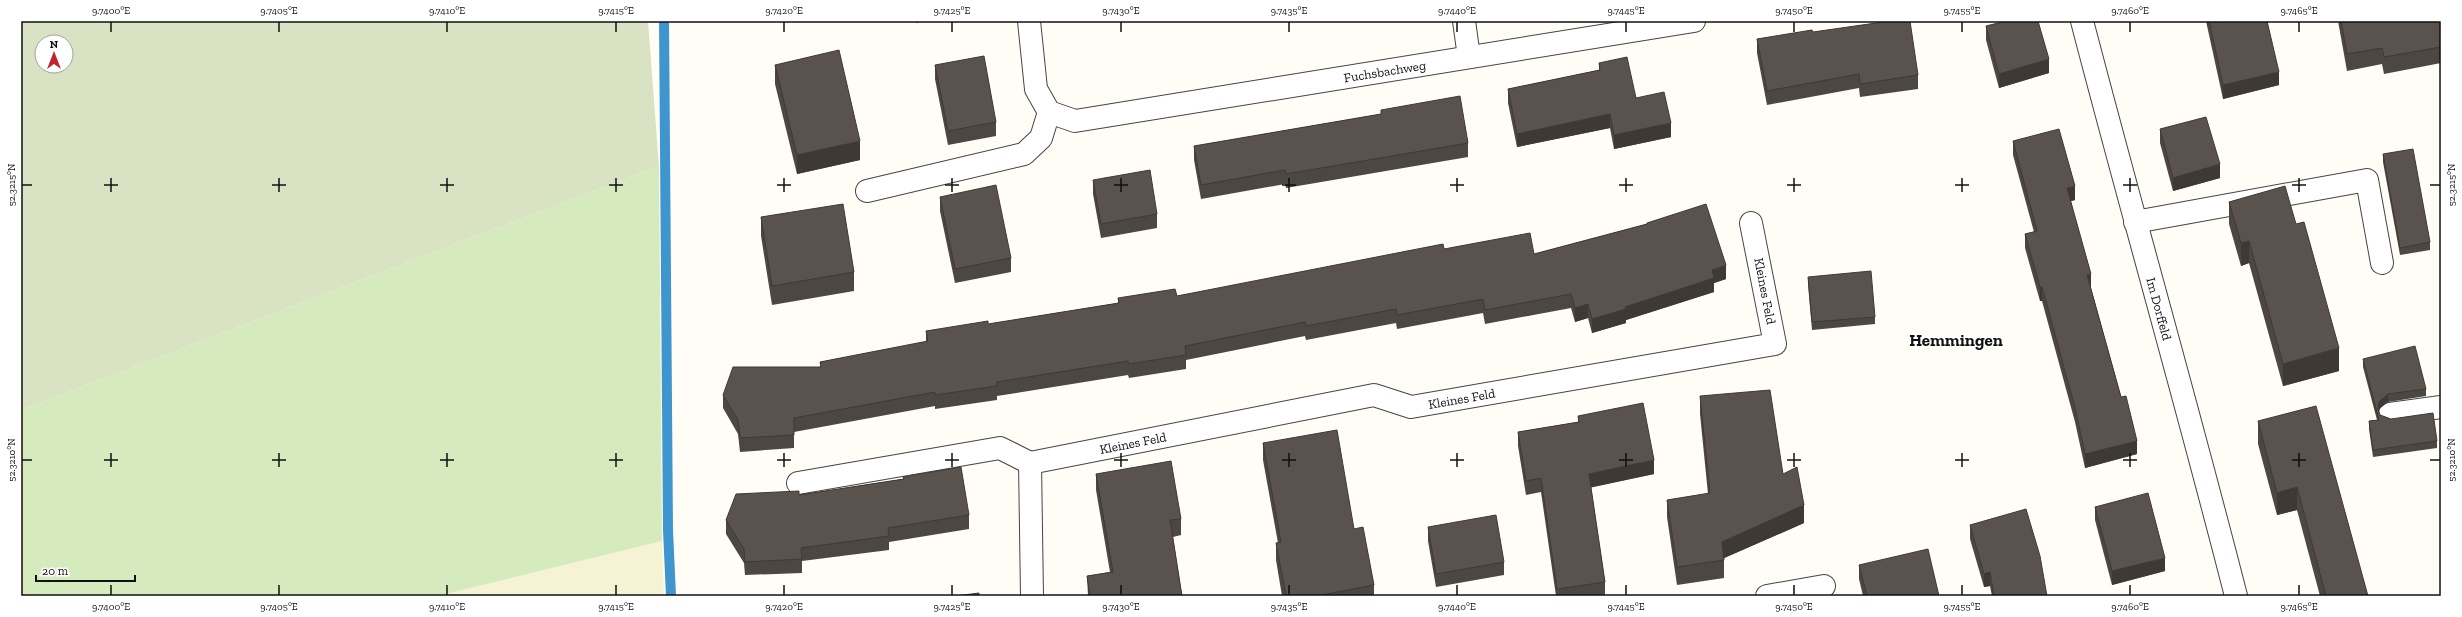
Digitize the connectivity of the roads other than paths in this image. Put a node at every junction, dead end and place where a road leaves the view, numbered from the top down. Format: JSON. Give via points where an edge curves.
{"nodes":[{"id":1,"x":1029,"y":21,"type":"edge"},
{"id":2,"x":1464,"y":21,"type":"edge"},
{"id":3,"x":1694,"y":21,"type":"edge"},
{"id":4,"x":2082,"y":21,"type":"edge"},
{"id":5,"x":1469,"y":57,"type":"junction"},
{"id":6,"x":1049,"y":112,"type":"junction"},
{"id":7,"x":867,"y":191,"type":"dead end"},
{"id":8,"x":2135,"y":222,"type":"junction"},
{"id":9,"x":1751,"y":223,"type":"dead end"},
{"id":10,"x":2382,"y":263,"type":"dead end"},
{"id":11,"x":2441,"y":408,"type":"edge"},
{"id":12,"x":2390,"y":414,"type":"dead end"},
{"id":13,"x":1030,"y":463,"type":"junction"},
{"id":14,"x":798,"y":482,"type":"dead end"},
{"id":15,"x":1824,"y":586,"type":"dead end"},
{"id":16,"x":1032,"y":596,"type":"edge"},
{"id":17,"x":1767,"y":596,"type":"edge"},
{"id":18,"x":2236,"y":596,"type":"edge"}],
"edges":[{"from":1,"to":6,"type":"street","via":[[1036,89]]},
{"from":2,"to":5,"type":"street"},
{"from":3,"to":5,"type":"street","name":"Fuchsbachweg"},
{"from":4,"to":8,"type":"street","name":"Im Dorffeld"},
{"from":5,"to":6,"type":"street","name":"Fuchsbachweg","via":[[1075,120]]},
{"from":6,"to":7,"type":"street","via":[[1041,138],[1024,154]]},
{"from":8,"to":10,"type":"street","via":[[2367,180]]},
{"from":8,"to":18,"type":"street","name":"Im Dorffeld","via":[[2193,428]]},
{"from":9,"to":13,"type":"street","name":"Kleines Feld","via":[[1775,344],[1411,407],[1374,395]]},
{"from":11,"to":12,"type":"street"},
{"from":13,"to":14,"type":"street","via":[[1000,448]]},
{"from":13,"to":16,"type":"street"},
{"from":15,"to":17,"type":"street"}]}
